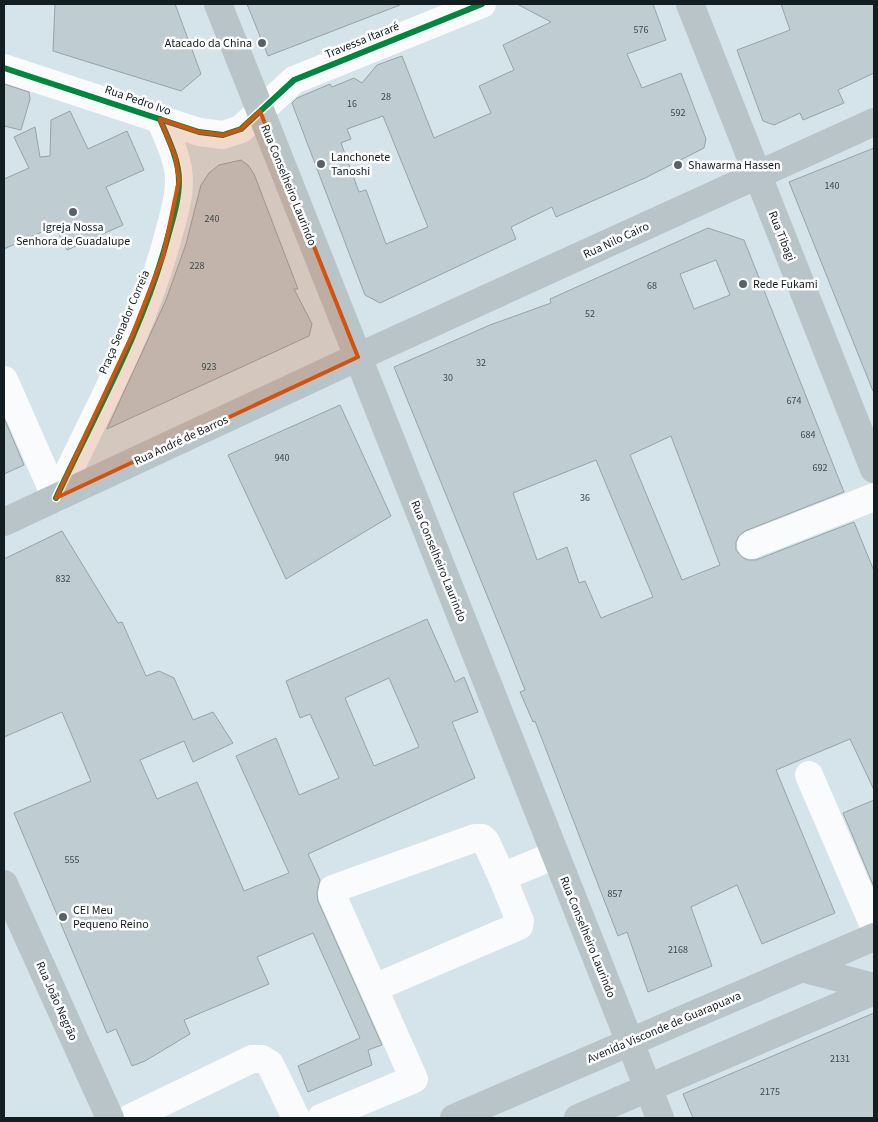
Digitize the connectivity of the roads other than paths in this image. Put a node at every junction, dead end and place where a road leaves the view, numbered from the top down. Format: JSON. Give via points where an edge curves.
{"nodes":[{"id":1,"x":218,"y":4,"type":"edge"},
{"id":2,"x":482,"y":4,"type":"edge"},
{"id":3,"x":690,"y":4,"type":"edge"},
{"id":4,"x":4,"y":68,"type":"edge"},
{"id":5,"x":260,"y":111,"type":"junction"},
{"id":6,"x":160,"y":119,"type":"junction"},
{"id":7,"x":874,"y":122,"type":"edge"},
{"id":8,"x":758,"y":175,"type":"junction"},
{"id":9,"x":358,"y":357,"type":"junction"},
{"id":10,"x":4,"y":380,"type":"edge"},
{"id":11,"x":874,"y":469,"type":"edge"},
{"id":12,"x":874,"y":497,"type":"edge"},
{"id":13,"x":56,"y":498,"type":"junction"},
{"id":14,"x":4,"y":522,"type":"edge"},
{"id":15,"x":751,"y":545,"type":"dead end"},
{"id":16,"x":809,"y":775,"type":"dead end"},
{"id":17,"x":555,"y":855,"type":"junction"},
{"id":18,"x":502,"y":877,"type":"junction"},
{"id":19,"x":4,"y":884,"type":"edge"},
{"id":20,"x":874,"y":926,"type":"edge"},
{"id":21,"x":874,"y":937,"type":"edge"},
{"id":22,"x":801,"y":968,"type":"junction"},
{"id":23,"x":374,"y":988,"type":"junction"},
{"id":24,"x":874,"y":989,"type":"edge"},
{"id":25,"x":630,"y":1042,"type":"junction"},
{"id":26,"x":648,"y":1088,"type":"junction"},
{"id":27,"x":137,"y":1117,"type":"edge"},
{"id":28,"x":110,"y":1118,"type":"edge"},
{"id":29,"x":296,"y":1118,"type":"edge"},
{"id":30,"x":321,"y":1118,"type":"edge"},
{"id":31,"x":454,"y":1118,"type":"edge"},
{"id":32,"x":578,"y":1118,"type":"edge"},
{"id":33,"x":660,"y":1118,"type":"edge"}],
"edges":[{"from":1,"to":5,"type":"main road","name":"Rua Conselheiro Laurindo"},
{"from":2,"to":5,"type":"street","name":"Travessa Itararé","via":[[294,80]]},
{"from":3,"to":8,"type":"main road","name":"Rua Tibagi"},
{"from":4,"to":6,"type":"street","name":"Rua Pedro Ivo"},
{"from":5,"to":6,"type":"street","name":"Rua Pedro Ivo","via":[[241,129],[223,134],[199,132]]},
{"from":5,"to":9,"type":"main road","name":"Rua Conselheiro Laurindo"},
{"from":6,"to":13,"type":"street","name":"Praça Senador Correia","via":[[175,156],[179,180],[163,256],[144,310]]},
{"from":7,"to":8,"type":"main road","name":"Rua Nilo Cairo"},
{"from":8,"to":9,"type":"main road","name":"Rua Nilo Cairo"},
{"from":8,"to":11,"type":"main road","name":"Rua Tibagi"},
{"from":9,"to":13,"type":"main road","name":"Rua André de Barros"},
{"from":9,"to":17,"type":"main road","name":"Rua Conselheiro Laurindo"},
{"from":10,"to":13,"type":"street"},
{"from":12,"to":15,"type":"street"},
{"from":13,"to":14,"type":"main road","name":"Rua André de Barros"},
{"from":16,"to":20,"type":"street"},
{"from":17,"to":18,"type":"street"},
{"from":17,"to":25,"type":"main road","name":"Rua Conselheiro Laurindo"},
{"from":18,"to":23,"type":"street","via":[[520,921],[519,926]]},
{"from":18,"to":23,"type":"street","via":[[486,842],[476,838],[333,889],[332,896]]},
{"from":19,"to":28,"type":"main road","name":"Rua João Negrão"},
{"from":21,"to":22,"type":"main road","name":"Avenida Visconde de Guarapuava"},
{"from":22,"to":24,"type":"main road"},
{"from":22,"to":25,"type":"main road","name":"Avenida Visconde de Guarapuava"},
{"from":23,"to":30,"type":"street","via":[[414,1079]]},
{"from":24,"to":26,"type":"main road"},
{"from":25,"to":26,"type":"main road","name":"Rua Conselheiro Laurindo"},
{"from":25,"to":31,"type":"main road","name":"Avenida Visconde de Guarapuava"},
{"from":26,"to":32,"type":"main road"},
{"from":26,"to":33,"type":"main road","name":"Rua Conselheiro Laurindo"},
{"from":27,"to":29,"type":"street","via":[[252,1059],[262,1059],[270,1064]]}]}
